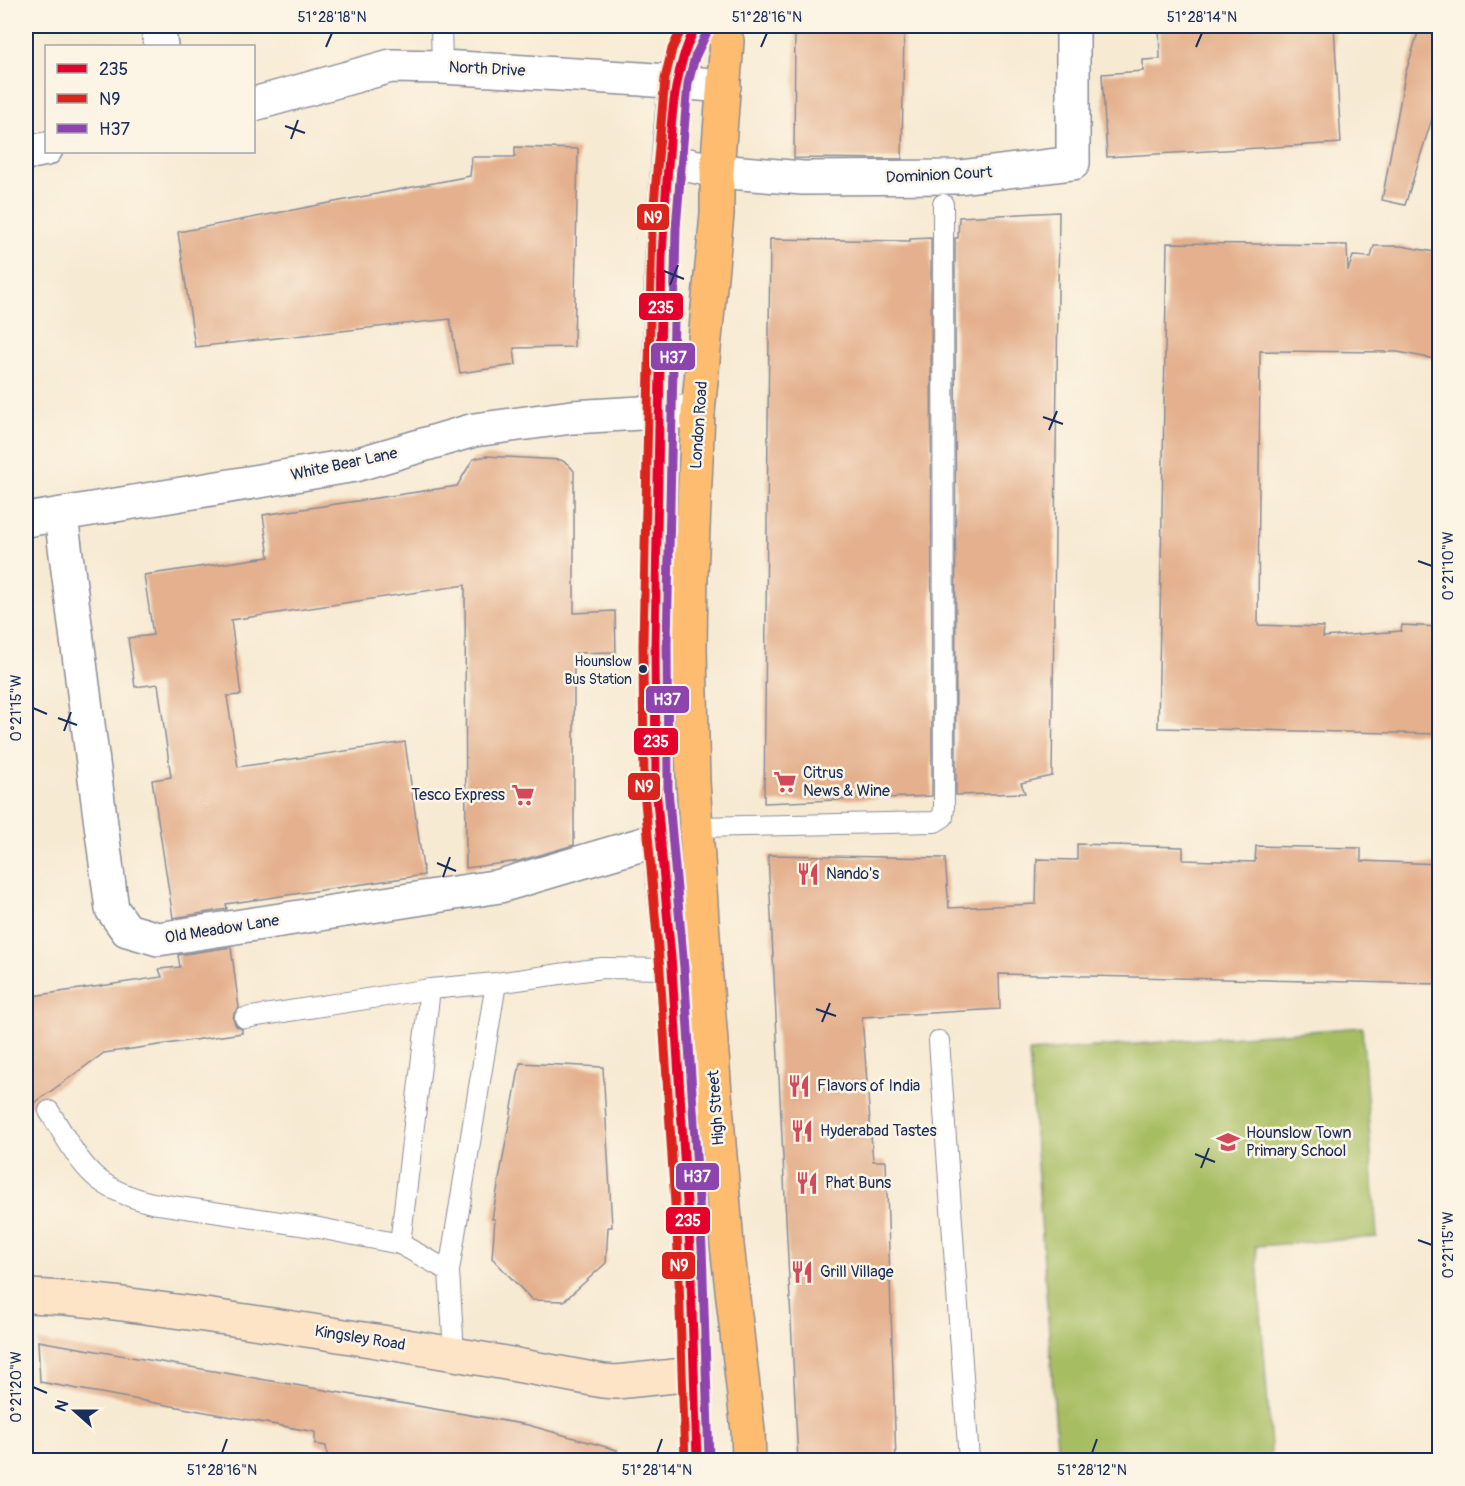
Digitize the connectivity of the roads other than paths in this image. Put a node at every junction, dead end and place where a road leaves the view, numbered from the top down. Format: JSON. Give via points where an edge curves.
{"nodes":[{"id":1,"x":158,"y":26,"type":"edge"},
{"id":2,"x":441,"y":26,"type":"edge"},
{"id":3,"x":696,"y":26,"type":"edge"},
{"id":4,"x":718,"y":26,"type":"edge"},
{"id":5,"x":1073,"y":26,"type":"edge"},
{"id":6,"x":161,"y":45,"type":"edge"},
{"id":7,"x":441,"y":67,"type":"junction"},
{"id":8,"x":676,"y":82,"type":"junction"},
{"id":9,"x":724,"y":86,"type":"junction"},
{"id":10,"x":255,"y":104,"type":"edge"},
{"id":11,"x":45,"y":149,"type":"edge"},
{"id":12,"x":26,"y":153,"type":"edge"},
{"id":13,"x":669,"y":161,"type":"junction"},
{"id":14,"x":717,"y":171,"type":"junction"},
{"id":15,"x":943,"y":204,"type":"dead end"},
{"id":16,"x":658,"y":412,"type":"junction"},
{"id":17,"x":698,"y":412,"type":"junction"},
{"id":18,"x":61,"y":516,"type":"junction"},
{"id":19,"x":26,"y":520,"type":"edge"},
{"id":20,"x":697,"y":827,"type":"junction"},
{"id":21,"x":660,"y":839,"type":"junction"},
{"id":22,"x":705,"y":966,"type":"junction"},
{"id":23,"x":672,"y":969,"type":"junction"},
{"id":24,"x":496,"y":983,"type":"junction"},
{"id":25,"x":430,"y":989,"type":"junction"},
{"id":26,"x":245,"y":1018,"type":"dead end"},
{"id":27,"x":939,"y":1041,"type":"dead end"},
{"id":28,"x":49,"y":1111,"type":"dead end"},
{"id":29,"x":400,"y":1244,"type":"junction"},
{"id":30,"x":449,"y":1271,"type":"junction"},
{"id":31,"x":26,"y":1296,"type":"edge"},
{"id":32,"x":454,"y":1353,"type":"junction"},
{"id":33,"x":740,"y":1369,"type":"junction"},
{"id":34,"x":694,"y":1374,"type":"junction"},
{"id":35,"x":697,"y":1461,"type":"edge"},
{"id":36,"x":749,"y":1461,"type":"edge"},
{"id":37,"x":969,"y":1461,"type":"edge"}],
"edges":[{"from":1,"to":6,"type":"street"},
{"from":2,"to":7,"type":"lane"},
{"from":3,"to":8,"type":"main road","via":[[686,43]]},
{"from":4,"to":9,"type":"main road","name":"London Road","via":[[727,41]]},
{"from":5,"to":14,"type":"street","name":"Dominion Court","via":[[1073,163],[960,177],[803,178]]},
{"from":7,"to":8,"type":"street","name":"North Drive"},
{"from":7,"to":10,"type":"street","name":"North Drive","via":[[391,66]]},
{"from":8,"to":9,"type":"street","name":"North Drive"},
{"from":8,"to":13,"type":"main road"},
{"from":9,"to":14,"type":"main road","name":"London Road"},
{"from":11,"to":12,"type":"street"},
{"from":13,"to":14,"type":"street","name":"Dominion Court"},
{"from":13,"to":16,"type":"main road"},
{"from":14,"to":17,"type":"main road","name":"London Road","via":[[717,214]]},
{"from":15,"to":20,"type":"lane","via":[[943,817],[934,822]]},
{"from":16,"to":17,"type":"street","name":"White Bear Lane"},
{"from":16,"to":18,"type":"street","name":"White Bear Lane","via":[[572,417],[474,430],[355,465]]},
{"from":16,"to":21,"type":"main road","via":[[655,655]]},
{"from":17,"to":20,"type":"main road","name":"London Road","via":[[690,648]]},
{"from":18,"to":19,"type":"street","name":"White Bear Lane"},
{"from":18,"to":21,"type":"street","name":"Old Meadow Lane","via":[[112,909],[127,930],[158,939],[500,886]]},
{"from":20,"to":21,"type":"main road"},
{"from":20,"to":22,"type":"main road","name":"High Street"},
{"from":21,"to":23,"type":"main road"},
{"from":22,"to":23,"type":"main road"},
{"from":22,"to":33,"type":"main road","name":"High Street"},
{"from":23,"to":24,"type":"lane","via":[[602,968]]},
{"from":23,"to":34,"type":"main road"},
{"from":24,"to":25,"type":"lane"},
{"from":24,"to":30,"type":"lane"},
{"from":25,"to":26,"type":"lane"},
{"from":25,"to":29,"type":"lane"},
{"from":27,"to":37,"type":"lane"},
{"from":28,"to":29,"type":"lane","via":[[92,1176],[128,1197]]},
{"from":29,"to":30,"type":"lane"},
{"from":30,"to":32,"type":"lane"},
{"from":31,"to":32,"type":"street","name":"Kingsley Road","via":[[113,1303]]},
{"from":32,"to":34,"type":"street","name":"Kingsley Road","via":[[616,1382]]},
{"from":33,"to":34,"type":"main road"},
{"from":33,"to":36,"type":"main road","name":"High Street"},
{"from":34,"to":35,"type":"main road"}]}
